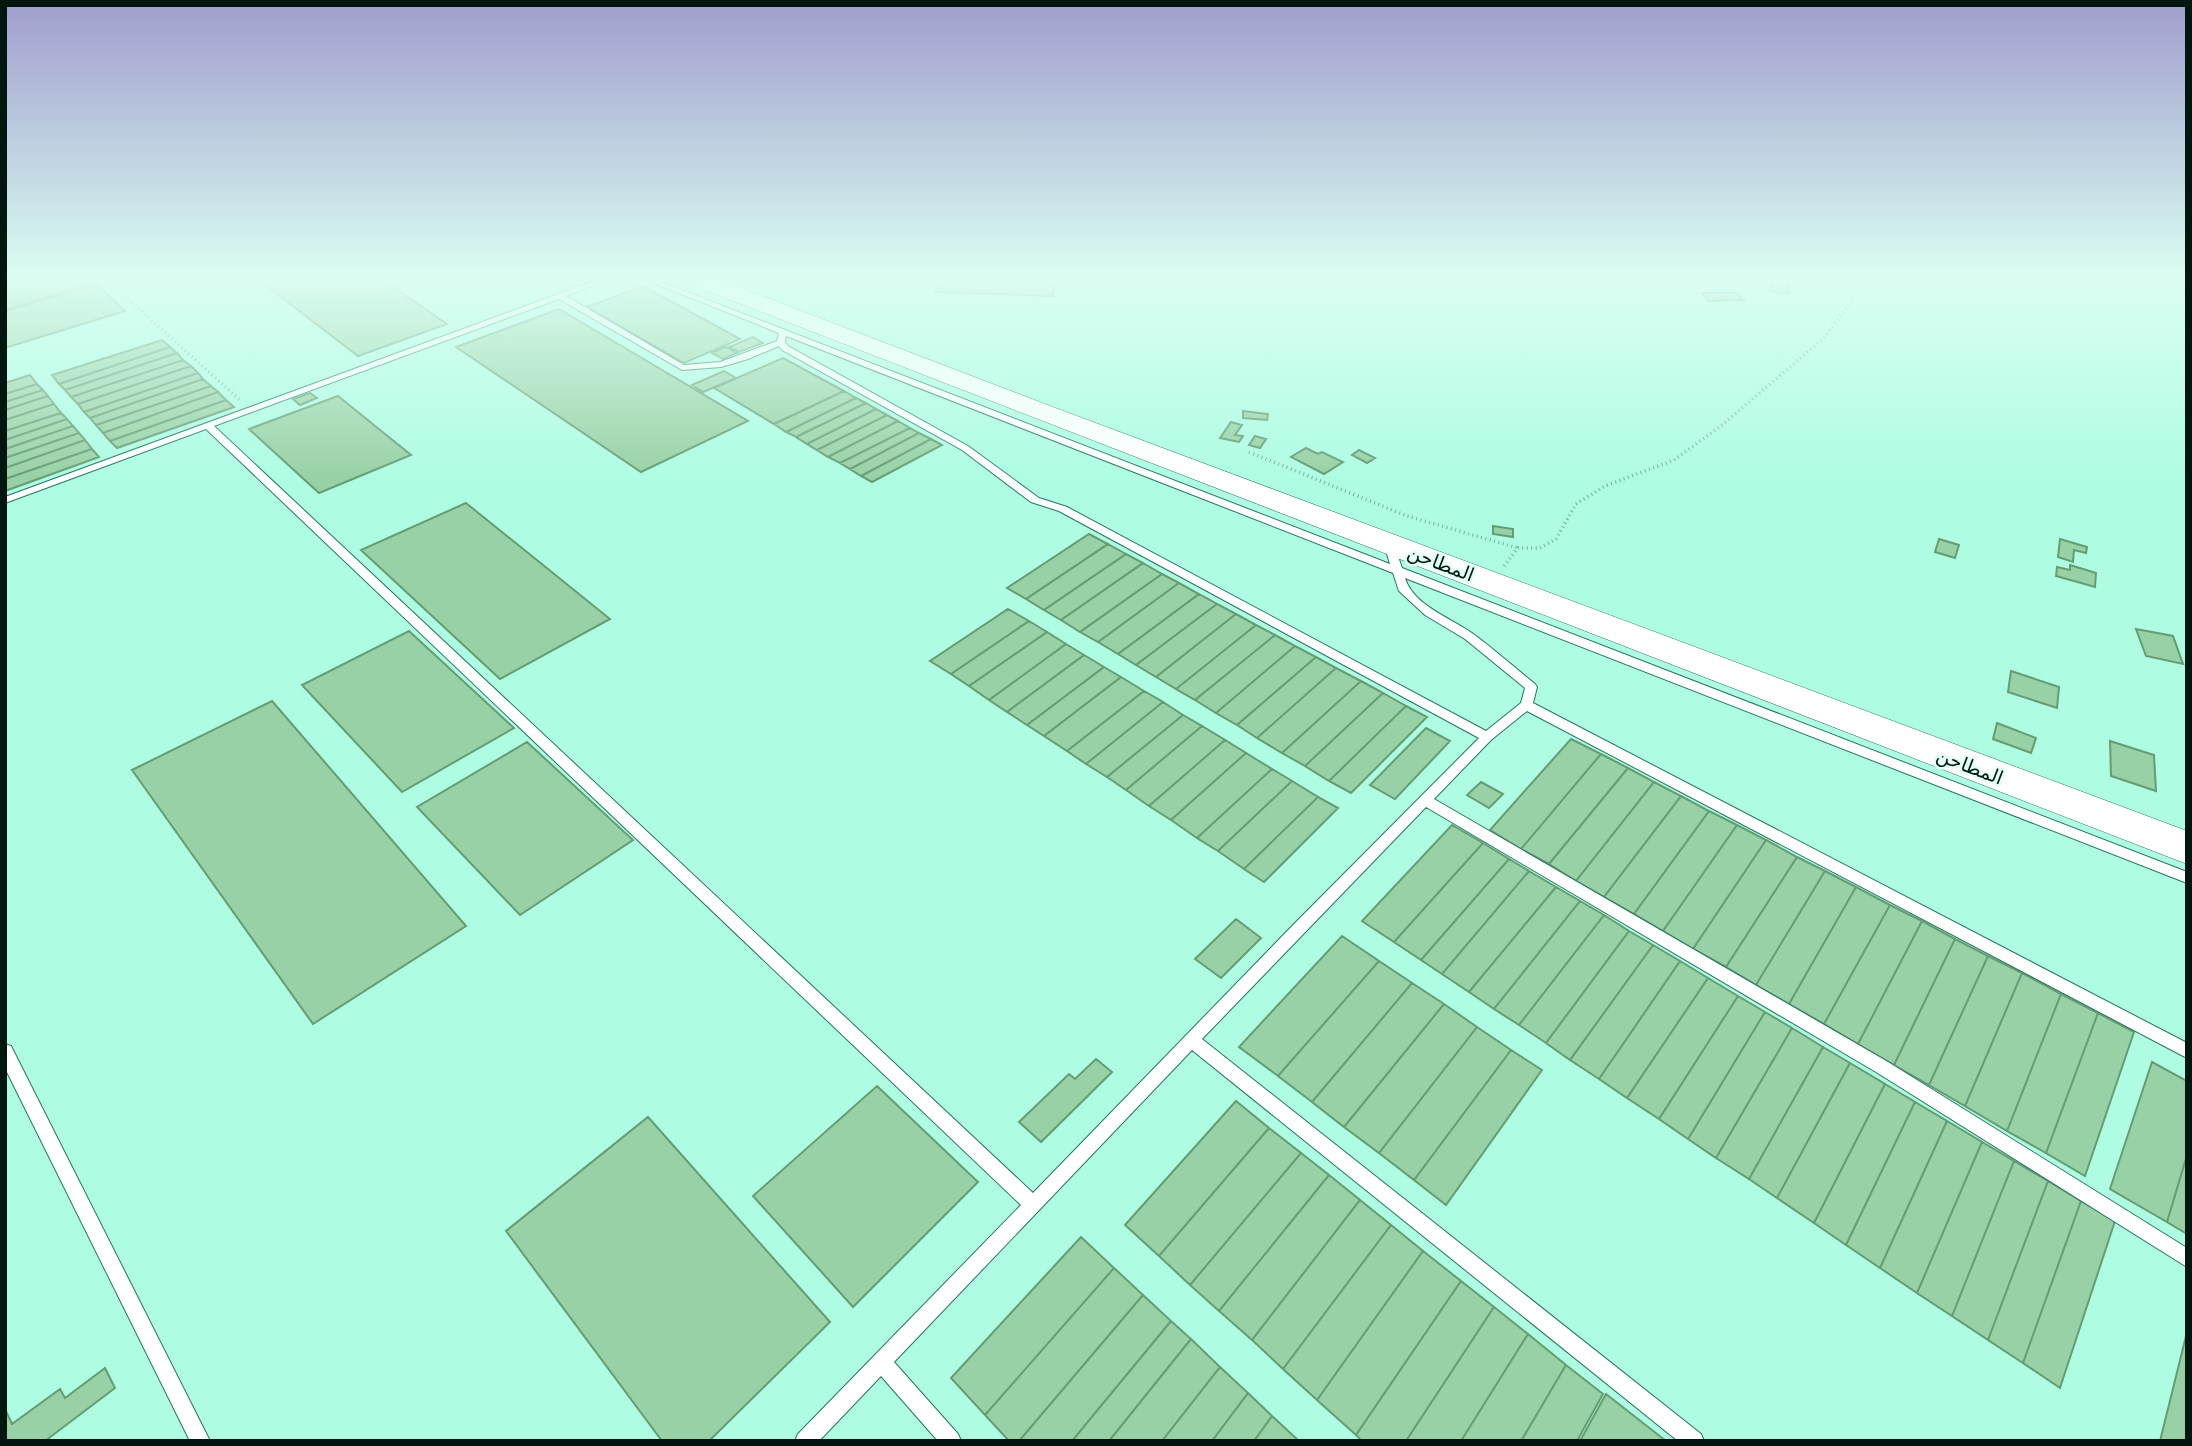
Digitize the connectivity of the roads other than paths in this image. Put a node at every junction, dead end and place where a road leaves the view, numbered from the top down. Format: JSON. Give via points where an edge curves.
{"nodes":[{"id":1,"x":428,"y":345,"type":"edge"},
{"id":2,"x":645,"y":345,"type":"edge"},
{"id":3,"x":764,"y":345,"type":"edge"},
{"id":4,"x":784,"y":345,"type":"edge"},
{"id":5,"x":805,"y":345,"type":"edge"},
{"id":6,"x":869,"y":345,"type":"edge"},
{"id":7,"x":208,"y":426,"type":"junction"},
{"id":8,"x":5,"y":500,"type":"edge"},
{"id":9,"x":1394,"y":558,"type":"junction"},
{"id":10,"x":1526,"y":705,"type":"junction"},
{"id":11,"x":1487,"y":737,"type":"junction"},
{"id":12,"x":1427,"y":801,"type":"junction"},
{"id":13,"x":2187,"y":848,"type":"edge"},
{"id":14,"x":2187,"y":878,"type":"edge"},
{"id":15,"x":1193,"y":1041,"type":"junction"},
{"id":16,"x":5,"y":1051,"type":"edge"},
{"id":17,"x":2187,"y":1051,"type":"edge"},
{"id":18,"x":1032,"y":1204,"type":"junction"},
{"id":19,"x":2187,"y":1258,"type":"edge"},
{"id":20,"x":882,"y":1363,"type":"junction"},
{"id":21,"x":200,"y":1441,"type":"edge"},
{"id":22,"x":804,"y":1441,"type":"edge"},
{"id":23,"x":951,"y":1441,"type":"edge"},
{"id":24,"x":1694,"y":1441,"type":"edge"}],
"edges":[{"from":1,"to":7,"type":"lane"},
{"from":2,"to":3,"type":"lane","via":[[682,367],[703,369]]},
{"from":4,"to":11,"type":"lane","via":[[808,363],[965,448],[1035,500],[1063,509]]},
{"from":5,"to":9,"type":"lane"},
{"from":6,"to":9,"type":"main road","name":"المطاحن"},
{"from":7,"to":8,"type":"lane"},
{"from":7,"to":18,"type":"lane"},
{"from":9,"to":10,"type":"lane","via":[[1403,589],[1531,687]]},
{"from":9,"to":13,"type":"main road","name":"المطاحن","via":[[1491,583]]},
{"from":9,"to":14,"type":"lane"},
{"from":10,"to":11,"type":"lane"},
{"from":10,"to":17,"type":"lane"},
{"from":11,"to":12,"type":"lane"},
{"from":12,"to":15,"type":"lane"},
{"from":12,"to":19,"type":"lane","via":[[1882,1067]]},
{"from":15,"to":18,"type":"lane"},
{"from":15,"to":24,"type":"lane"},
{"from":16,"to":21,"type":"lane"},
{"from":18,"to":20,"type":"lane"},
{"from":20,"to":22,"type":"lane"},
{"from":20,"to":23,"type":"lane"}]}
